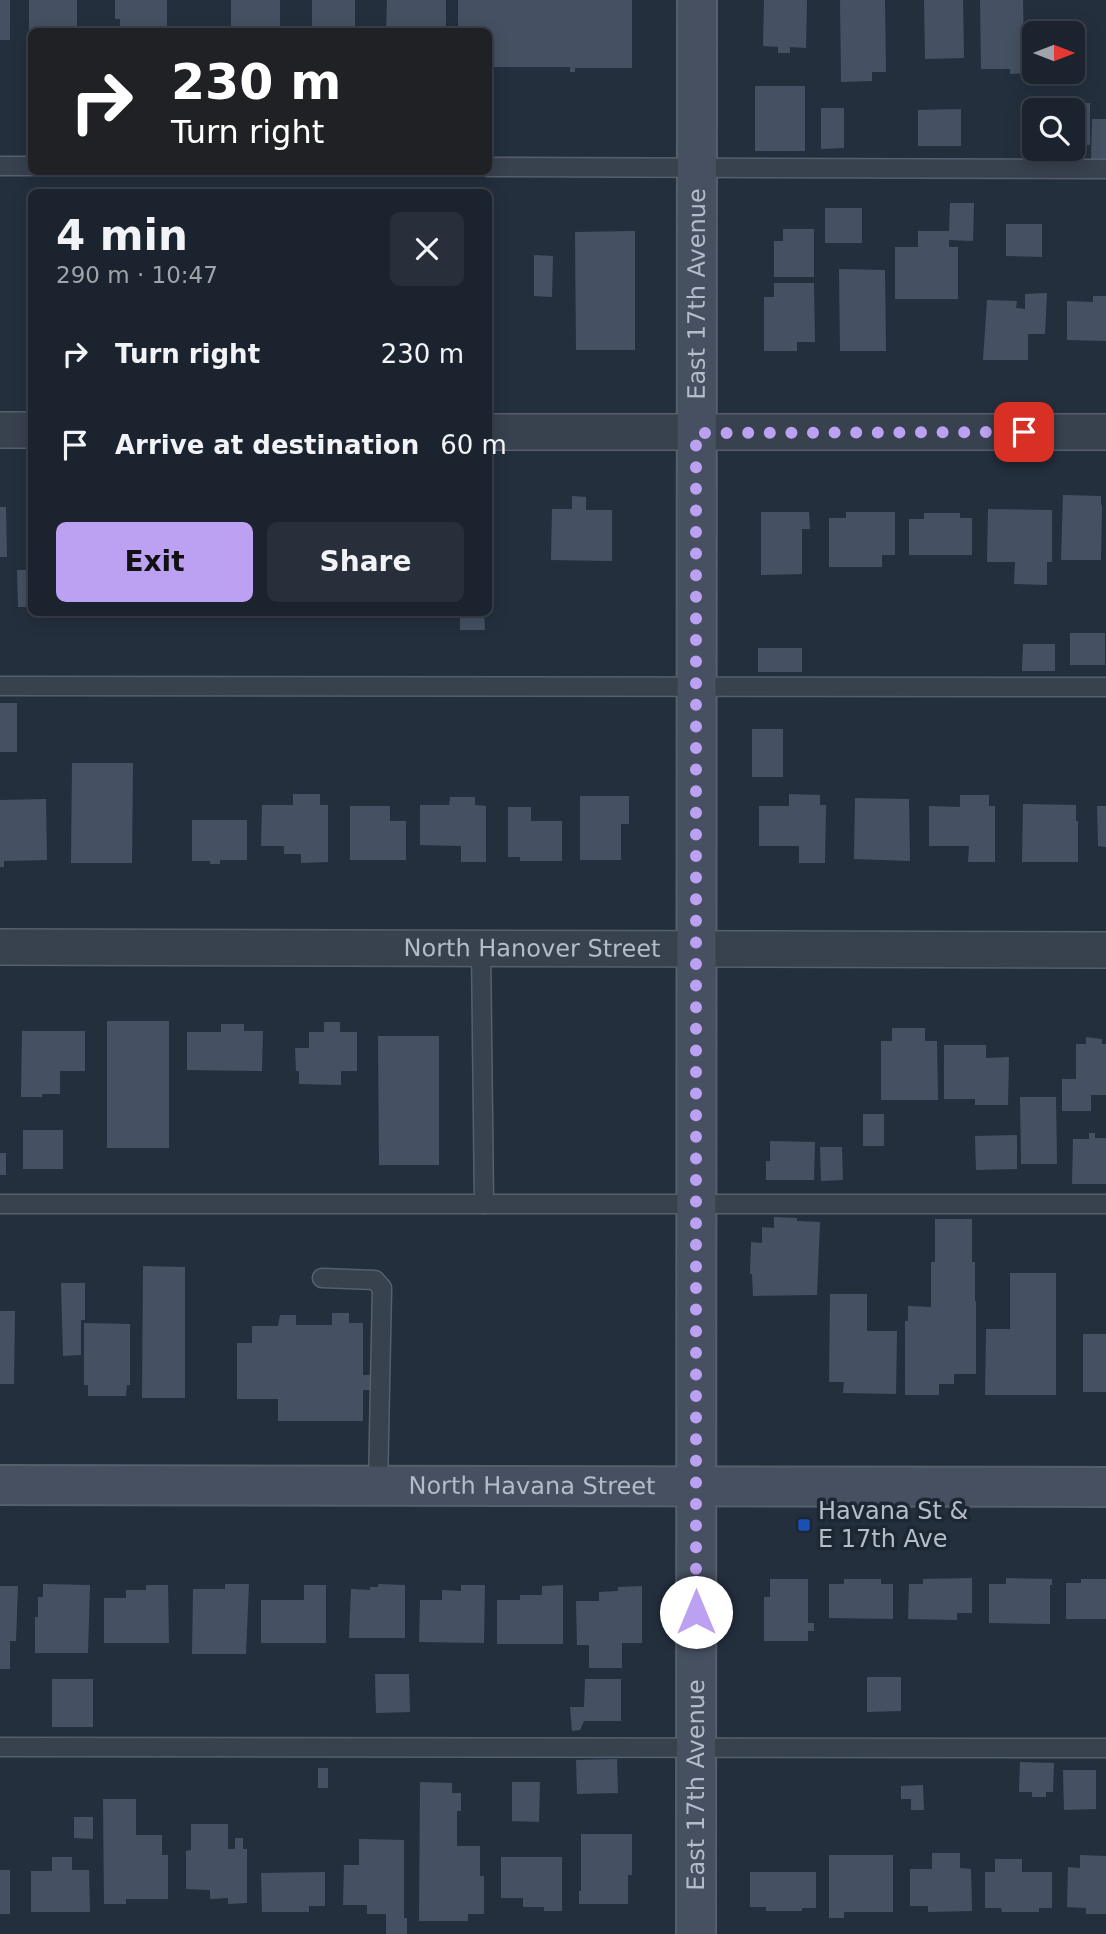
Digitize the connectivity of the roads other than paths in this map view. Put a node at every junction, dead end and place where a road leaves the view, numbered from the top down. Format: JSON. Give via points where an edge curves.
{"nodes":[{"id":1,"x":697,"y":0,"type":"edge"},
{"id":2,"x":0,"y":166,"type":"edge"},
{"id":3,"x":28,"y":166,"type":"edge"},
{"id":4,"x":492,"y":167,"type":"edge"},
{"id":5,"x":697,"y":167,"type":"junction"},
{"id":6,"x":1106,"y":169,"type":"edge"},
{"id":7,"x":0,"y":429,"type":"edge"},
{"id":8,"x":28,"y":430,"type":"edge"},
{"id":9,"x":492,"y":432,"type":"edge"},
{"id":10,"x":1106,"y":432,"type":"edge"},
{"id":11,"x":696,"y":433,"type":"junction"},
{"id":12,"x":0,"y":686,"type":"edge"},
{"id":13,"x":1106,"y":687,"type":"edge"},
{"id":14,"x":696,"y":688,"type":"junction"},
{"id":15,"x":0,"y":947,"type":"edge"},
{"id":16,"x":481,"y":948,"type":"junction"},
{"id":17,"x":696,"y":948,"type":"junction"},
{"id":18,"x":1106,"y":950,"type":"edge"},
{"id":19,"x":0,"y":1204,"type":"edge"},
{"id":20,"x":484,"y":1204,"type":"junction"},
{"id":21,"x":696,"y":1204,"type":"junction"},
{"id":22,"x":1106,"y":1204,"type":"edge"},
{"id":23,"x":321,"y":1278,"type":"dead end"},
{"id":24,"x":0,"y":1485,"type":"edge"},
{"id":25,"x":378,"y":1486,"type":"junction"},
{"id":26,"x":696,"y":1486,"type":"junction"},
{"id":27,"x":1106,"y":1487,"type":"edge"},
{"id":28,"x":0,"y":1747,"type":"edge"},
{"id":29,"x":696,"y":1747,"type":"junction"},
{"id":30,"x":1106,"y":1748,"type":"edge"},
{"id":31,"x":696,"y":1934,"type":"edge"}],
"edges":[{"from":1,"to":5,"type":"street","name":"East 17th Avenue"},
{"from":2,"to":3,"type":"lane"},
{"from":4,"to":5,"type":"lane"},
{"from":5,"to":6,"type":"lane"},
{"from":5,"to":11,"type":"street","name":"East 17th Avenue"},
{"from":7,"to":8,"type":"street"},
{"from":9,"to":11,"type":"street"},
{"from":10,"to":11,"type":"street"},
{"from":11,"to":14,"type":"street","name":"East 17th Avenue"},
{"from":12,"to":14,"type":"lane"},
{"from":13,"to":14,"type":"lane"},
{"from":14,"to":17,"type":"street","name":"East 17th Avenue"},
{"from":15,"to":16,"type":"street","name":"North Hanover Street"},
{"from":16,"to":17,"type":"street","name":"North Hanover Street"},
{"from":16,"to":20,"type":"lane"},
{"from":17,"to":18,"type":"street","name":"North Hanover Street"},
{"from":17,"to":21,"type":"street","name":"East 17th Avenue"},
{"from":19,"to":20,"type":"lane"},
{"from":20,"to":21,"type":"lane"},
{"from":21,"to":22,"type":"lane"},
{"from":21,"to":26,"type":"street","name":"East 17th Avenue"},
{"from":23,"to":25,"type":"lane","via":[[375,1280],[382,1288]]},
{"from":24,"to":25,"type":"street","name":"North Havana Street"},
{"from":25,"to":26,"type":"street","name":"North Havana Street"},
{"from":26,"to":27,"type":"street","name":"North Havana Street"},
{"from":26,"to":29,"type":"street","name":"East 17th Avenue"},
{"from":28,"to":29,"type":"lane"},
{"from":29,"to":30,"type":"lane"},
{"from":29,"to":31,"type":"street","name":"East 17th Avenue"}]}
